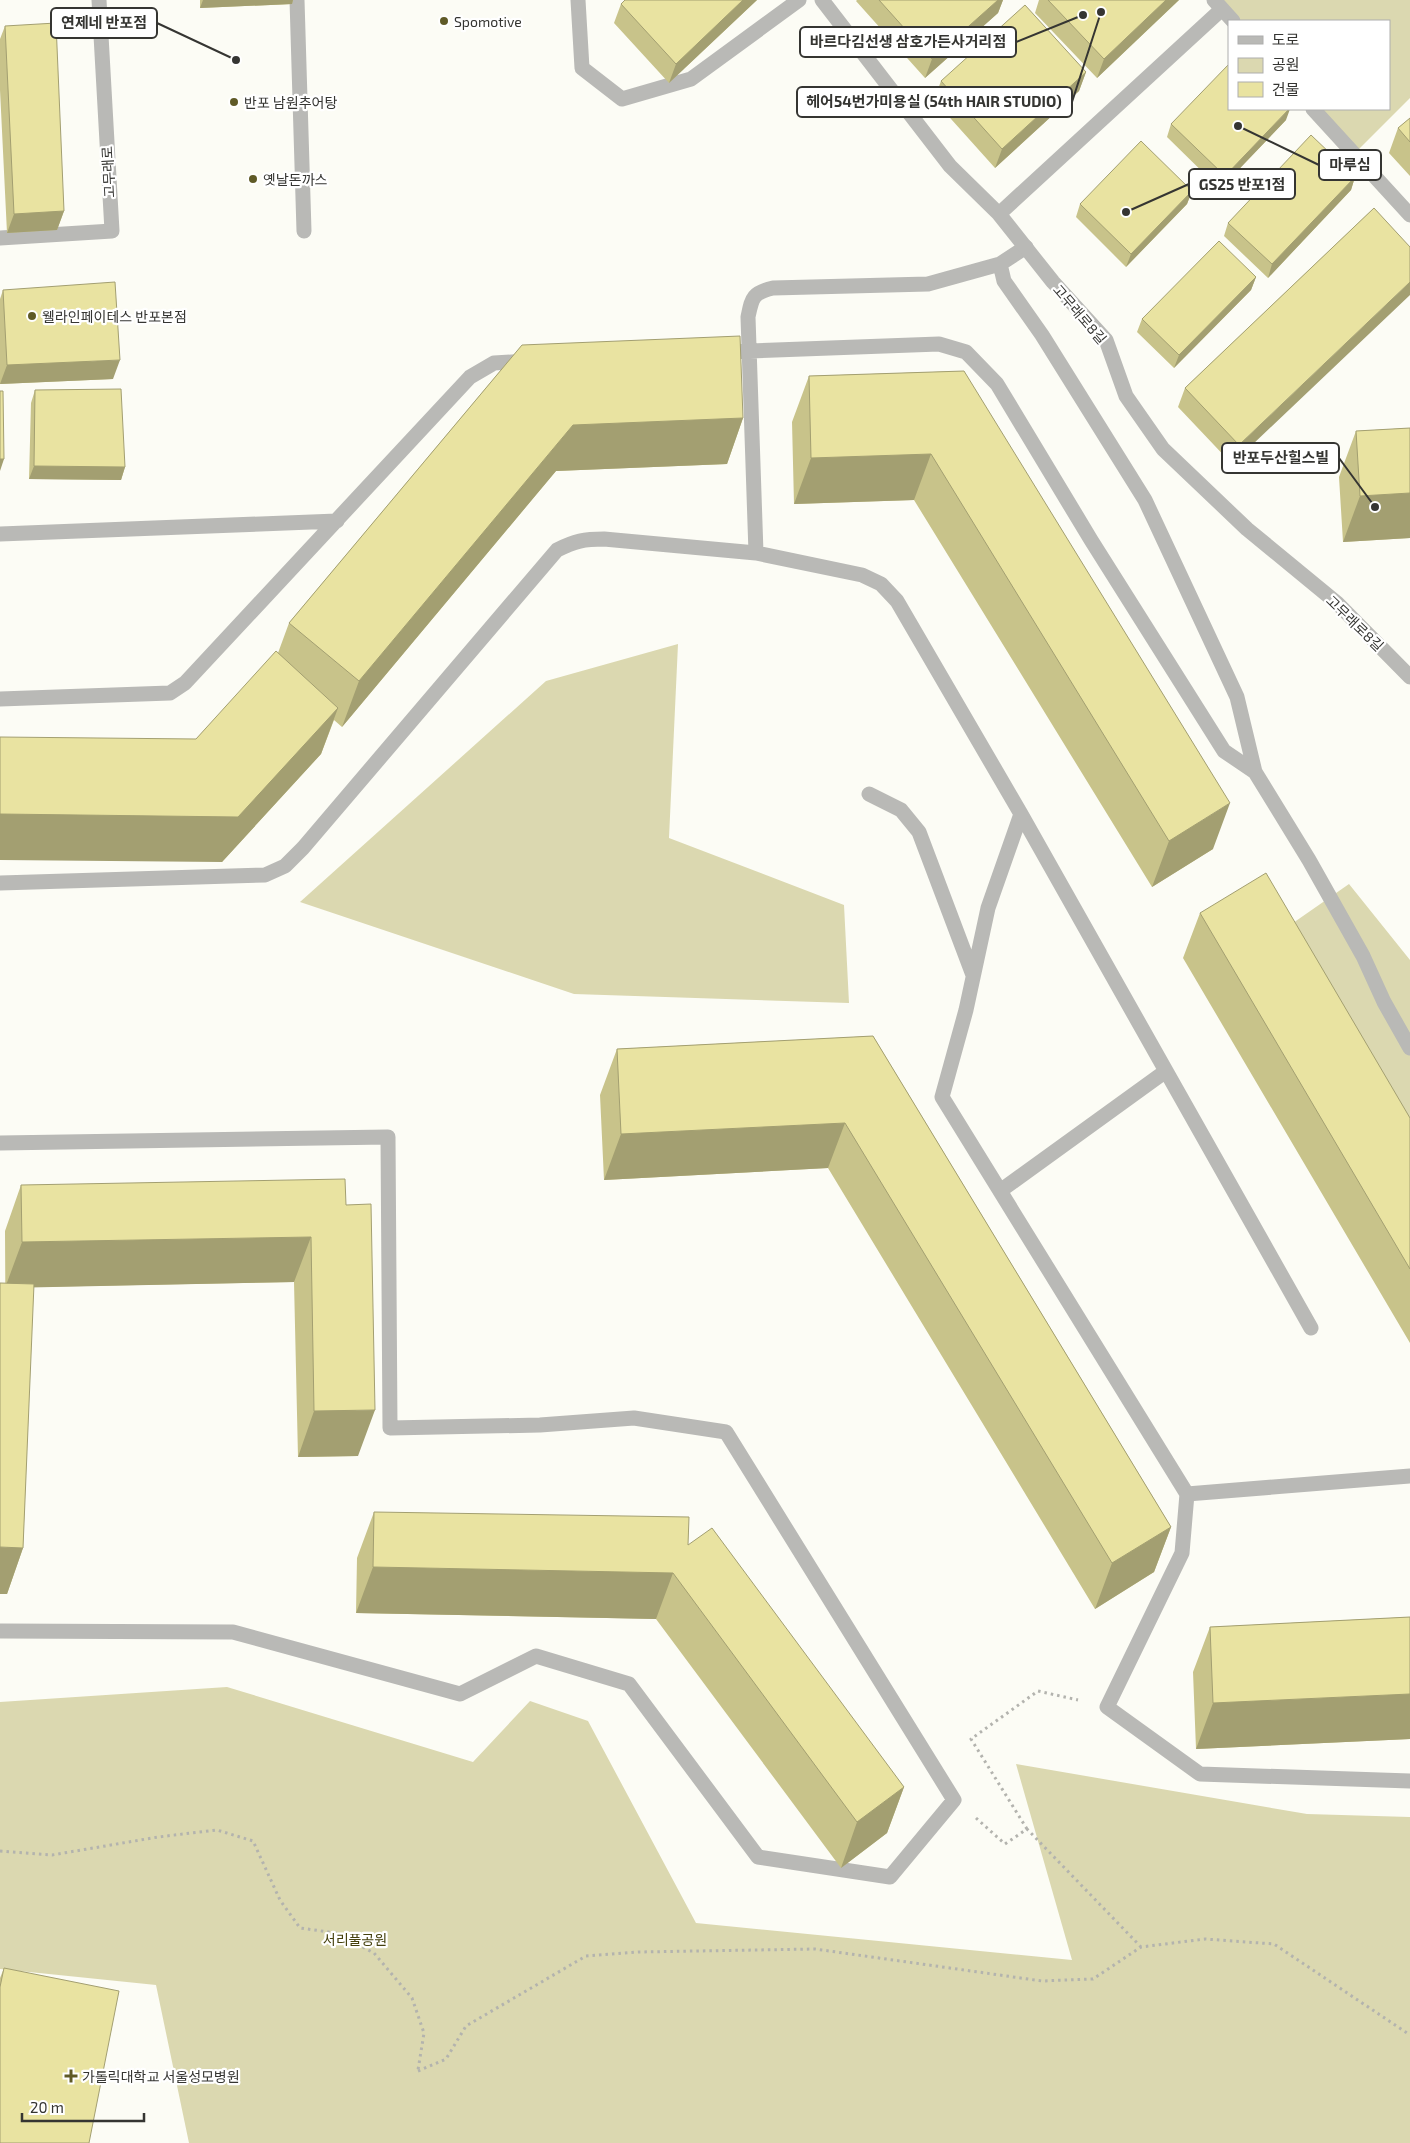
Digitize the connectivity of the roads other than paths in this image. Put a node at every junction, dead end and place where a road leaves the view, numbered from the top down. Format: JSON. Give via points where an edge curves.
{"nodes":[{"id":1,"x":99,"y":0,"type":"edge"},
{"id":2,"x":297,"y":0,"type":"edge"},
{"id":3,"x":578,"y":0,"type":"edge"},
{"id":4,"x":799,"y":0,"type":"edge"},
{"id":5,"x":822,"y":0,"type":"edge"},
{"id":6,"x":1218,"y":5,"type":"edge"},
{"id":7,"x":1232,"y":20,"type":"edge"},
{"id":8,"x":1314,"y":110,"type":"edge"},
{"id":9,"x":1000,"y":214,"type":"junction"},
{"id":10,"x":1410,"y":215,"type":"edge"},
{"id":11,"x":304,"y":231,"type":"dead end"},
{"id":12,"x":0,"y":238,"type":"edge"},
{"id":13,"x":1026,"y":248,"type":"junction"},
{"id":14,"x":1000,"y":264,"type":"junction"},
{"id":15,"x":749,"y":350,"type":"junction"},
{"id":16,"x":710,"y":352,"type":"edge"},
{"id":17,"x":544,"y":360,"type":"edge"},
{"id":18,"x":337,"y":520,"type":"junction"},
{"id":19,"x":0,"y":534,"type":"edge"},
{"id":20,"x":756,"y":553,"type":"junction"},
{"id":21,"x":1410,"y":677,"type":"edge"},
{"id":22,"x":0,"y":699,"type":"edge"},
{"id":23,"x":1255,"y":772,"type":"junction"},
{"id":24,"x":868,"y":794,"type":"dead end"},
{"id":25,"x":1021,"y":814,"type":"junction"},
{"id":26,"x":0,"y":883,"type":"edge"},
{"id":27,"x":973,"y":975,"type":"junction"},
{"id":28,"x":1410,"y":1048,"type":"edge"},
{"id":29,"x":1166,"y":1071,"type":"junction"},
{"id":30,"x":0,"y":1142,"type":"edge"},
{"id":31,"x":1000,"y":1191,"type":"junction"},
{"id":32,"x":1311,"y":1328,"type":"dead end"},
{"id":33,"x":1410,"y":1476,"type":"edge"},
{"id":34,"x":1187,"y":1494,"type":"junction"},
{"id":35,"x":0,"y":1631,"type":"edge"},
{"id":36,"x":1410,"y":1781,"type":"edge"}],
"edges":[{"from":1,"to":12,"type":"street","name":"고무래로","via":[[112,232]]},
{"from":2,"to":11,"type":"street"},
{"from":3,"to":4,"type":"street","via":[[582,68],[622,99],[691,79]]},
{"from":5,"to":9,"type":"street","name":"고무래로8길","via":[[950,166]]},
{"from":6,"to":7,"type":"street"},
{"from":6,"to":9,"type":"street"},
{"from":8,"to":10,"type":"street"},
{"from":9,"to":13,"type":"street","name":"고무래로8길"},
{"from":13,"to":14,"type":"street"},
{"from":13,"to":21,"type":"street","name":"고무래로8길","via":[[1106,340],[1126,396],[1163,449],[1247,529],[1337,603]]},
{"from":14,"to":15,"type":"street","via":[[928,284],[760,291],[752,298],[748,317]]},
{"from":14,"to":23,"type":"street","via":[[1004,281],[1042,335],[1145,500],[1237,697]]},
{"from":15,"to":16,"type":"street"},
{"from":15,"to":20,"type":"street"},
{"from":15,"to":23,"type":"street","via":[[939,344],[966,352],[997,384],[1224,751]]},
{"from":17,"to":18,"type":"street","via":[[494,363],[470,377]]},
{"from":18,"to":19,"type":"street"},
{"from":18,"to":22,"type":"street","via":[[184,683],[170,693]]},
{"from":20,"to":25,"type":"street","via":[[862,575],[881,584],[896,601]]},
{"from":20,"to":26,"type":"street","via":[[584,539],[557,550],[299,853],[277,870],[265,875]]},
{"from":23,"to":28,"type":"street","via":[[1354,940]]},
{"from":24,"to":27,"type":"street","via":[[901,810],[919,832]]},
{"from":25,"to":27,"type":"street","via":[[988,908]]},
{"from":25,"to":29,"type":"street"},
{"from":27,"to":31,"type":"street","via":[[942,1097]]},
{"from":29,"to":31,"type":"street"},
{"from":29,"to":32,"type":"street"},
{"from":30,"to":35,"type":"street","via":[[388,1138],[390,1428],[540,1425],[634,1418],[726,1432],[954,1800],[890,1877],[758,1857],[629,1684],[536,1656],[460,1694],[232,1632]]},
{"from":31,"to":34,"type":"street"},
{"from":33,"to":34,"type":"street"},
{"from":34,"to":36,"type":"street","via":[[1182,1553],[1106,1707],[1200,1774]]}]}
